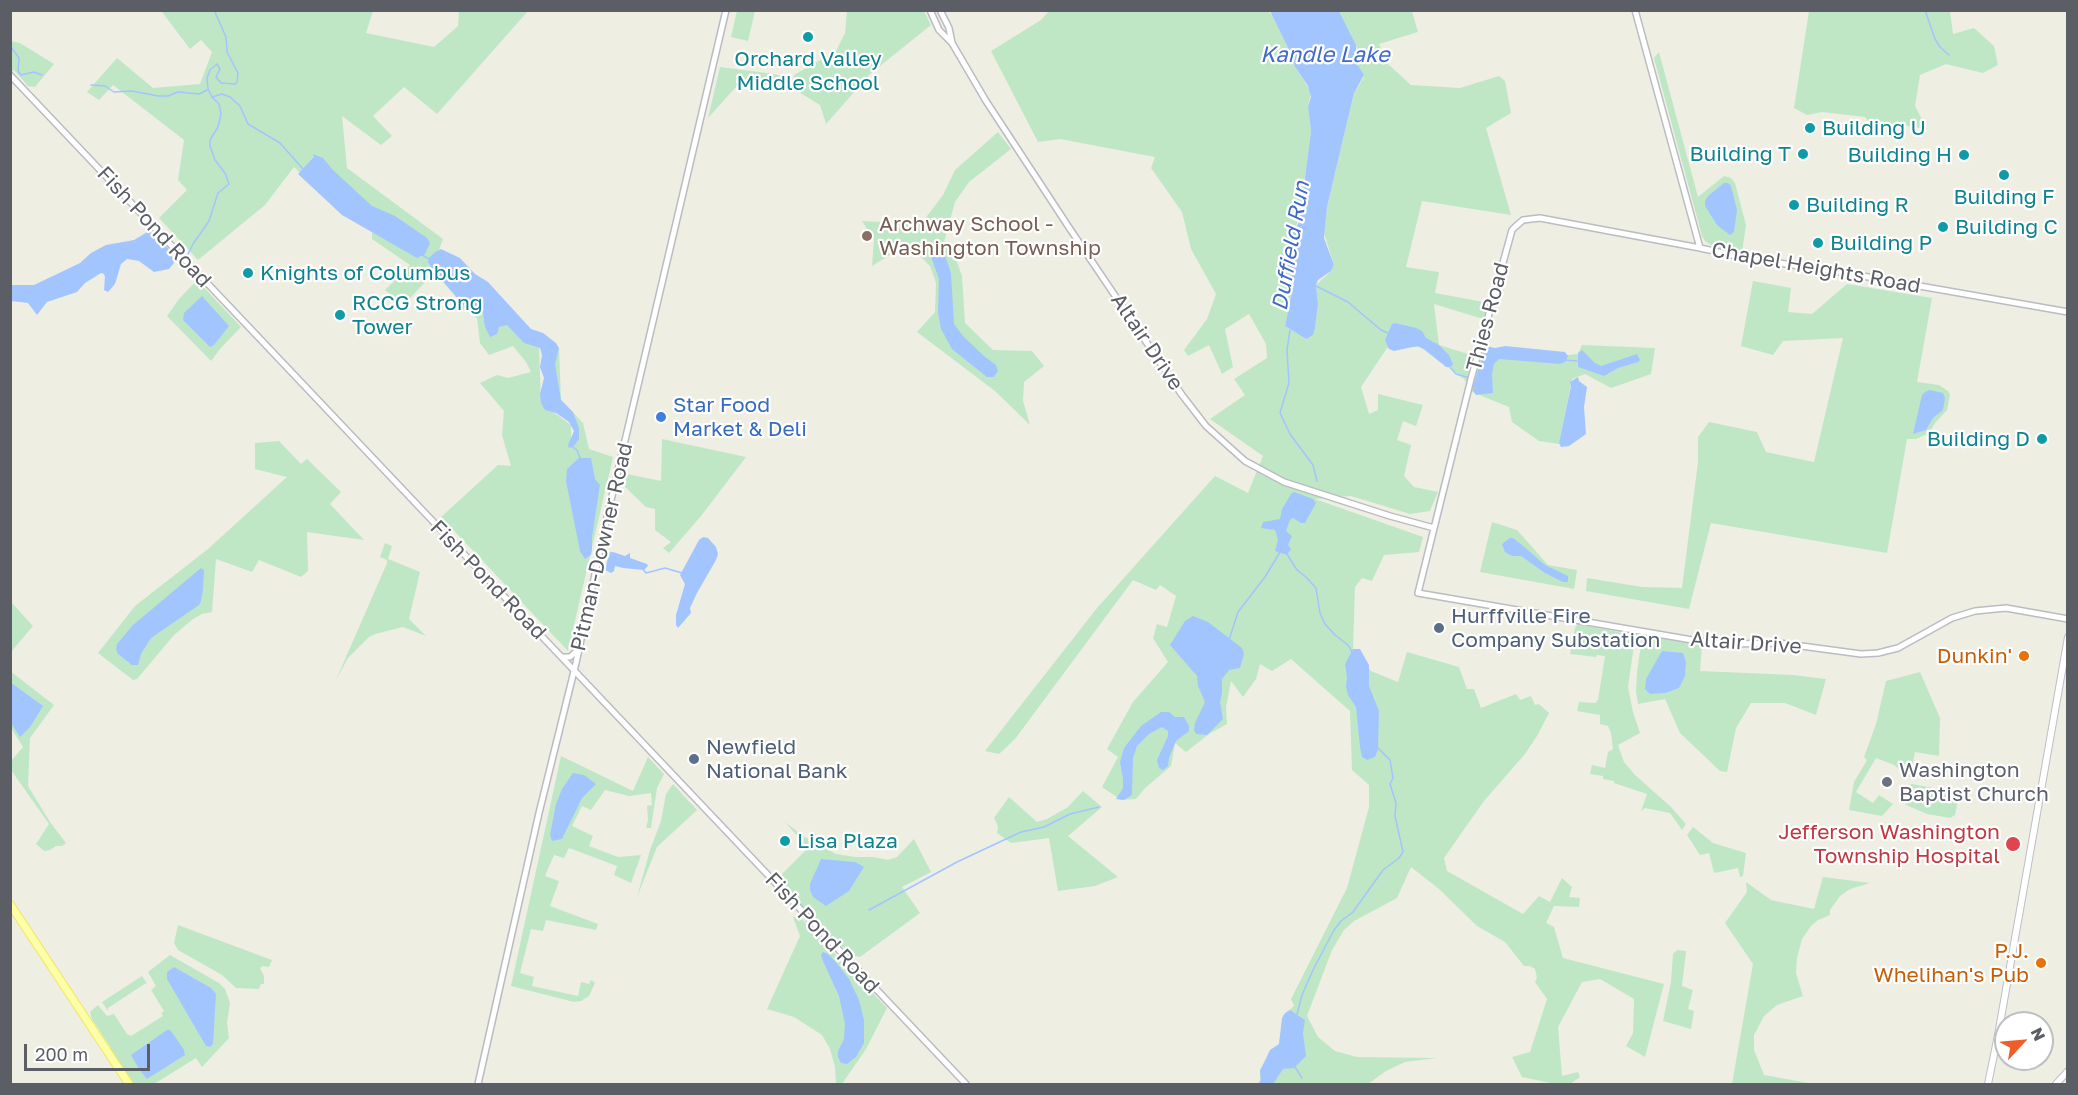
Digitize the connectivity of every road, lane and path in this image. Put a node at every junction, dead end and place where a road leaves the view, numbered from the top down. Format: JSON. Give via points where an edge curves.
{"nodes":[{"id":1,"x":726,"y":10,"type":"edge"},
{"id":2,"x":930,"y":10,"type":"edge"},
{"id":3,"x":940,"y":10,"type":"edge"},
{"id":4,"x":1635,"y":10,"type":"edge"},
{"id":5,"x":952,"y":43,"type":"junction"},
{"id":6,"x":10,"y":75,"type":"edge"},
{"id":7,"x":1700,"y":248,"type":"junction"},
{"id":8,"x":2067,"y":312,"type":"edge"},
{"id":9,"x":1434,"y":528,"type":"junction"},
{"id":10,"x":1418,"y":593,"type":"joint"},
{"id":11,"x":2067,"y":619,"type":"edge"},
{"id":12,"x":2067,"y":637,"type":"edge"},
{"id":13,"x":579,"y":649,"type":"junction"},
{"id":14,"x":560,"y":656,"type":"junction"},
{"id":15,"x":574,"y":671,"type":"junction"},
{"id":16,"x":589,"y":687,"type":"junction"},
{"id":17,"x":569,"y":692,"type":"junction"},
{"id":18,"x":10,"y":904,"type":"edge"},
{"id":19,"x":2067,"y":1071,"type":"edge"},
{"id":20,"x":129,"y":1084,"type":"edge"},
{"id":21,"x":478,"y":1084,"type":"edge"},
{"id":22,"x":966,"y":1084,"type":"edge"},
{"id":23,"x":1988,"y":1084,"type":"edge"},
{"id":24,"x":2056,"y":1084,"type":"edge"}],
"edges":[{"from":1,"to":13,"type":"street","name":"Pitman-Downer Road"},
{"from":2,"to":5,"type":"street","name":"Altair Drive","via":[[939,30]]},
{"from":3,"to":5,"type":"street","name":"Altair Drive"},
{"from":4,"to":7,"type":"street","name":"Chapel Heights Road"},
{"from":5,"to":9,"type":"street","name":"Altair Drive","via":[[1070,229],[1206,426],[1245,461],[1284,482]]},
{"from":6,"to":14,"type":"street","name":"Fish Pond Road"},
{"from":7,"to":8,"type":"street","name":"Chapel Heights Road"},
{"from":7,"to":9,"type":"street","name":"Thies Road","via":[[1540,218],[1523,220],[1515,227]]},
{"from":9,"to":10,"type":"street","name":"Thies Road"},
{"from":10,"to":11,"type":"street","name":"Altair Drive","via":[[1707,642],[1779,643],[1862,654],[1898,648],[1952,618],[1982,609],[2013,609]]},
{"from":12,"to":23,"type":"main road"},
{"from":13,"to":14,"type":"street","via":[[570,657]]},
{"from":13,"to":15,"type":"street","name":"Pitman-Downer Road"},
{"from":14,"to":15,"type":"street","name":"Fish Pond Road"},
{"from":15,"to":16,"type":"street","name":"Fish Pond Road"},
{"from":15,"to":17,"type":"street","name":"Pitman-Downer Road"},
{"from":16,"to":17,"type":"street","via":[[578,684]]},
{"from":16,"to":22,"type":"street","name":"Fish Pond Road"},
{"from":17,"to":21,"type":"street","name":"Pitman-Downer Road"},
{"from":18,"to":20,"type":"main road"},
{"from":19,"to":24,"type":"main road"}]}
